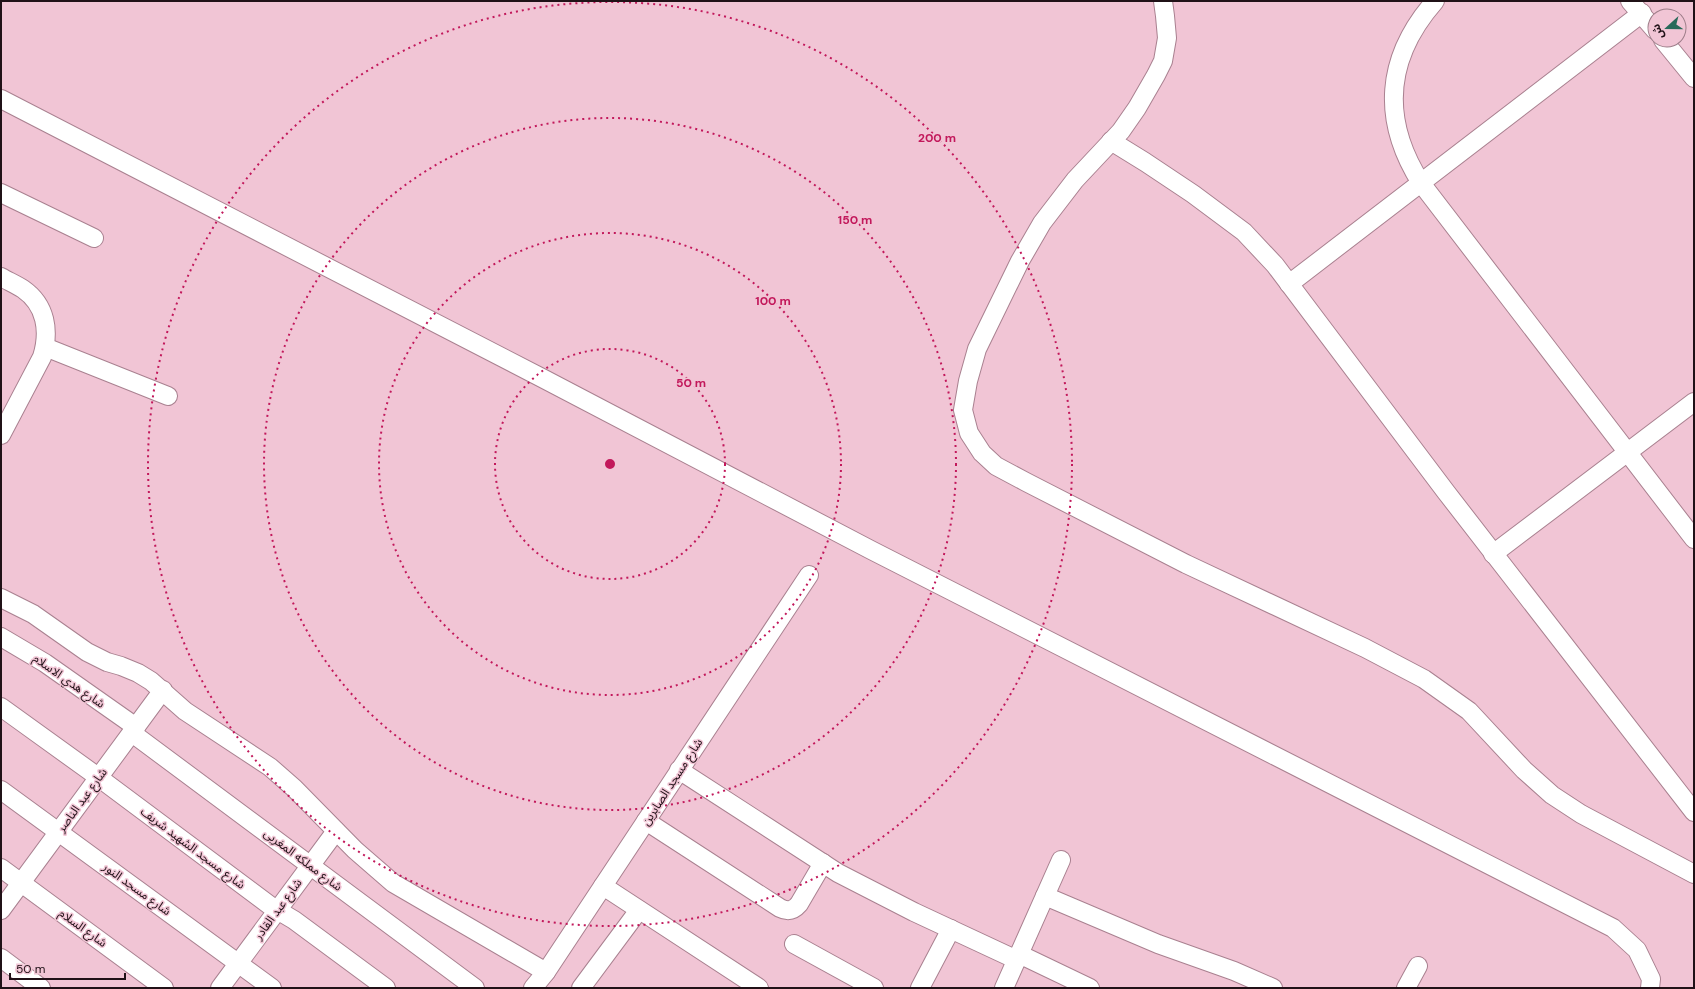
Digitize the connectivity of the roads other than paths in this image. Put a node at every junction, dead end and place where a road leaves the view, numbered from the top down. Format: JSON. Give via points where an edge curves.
{"nodes":[{"id":1,"x":1163,"y":1,"type":"edge"},
{"id":2,"x":1435,"y":1,"type":"edge"},
{"id":3,"x":1636,"y":7,"type":"edge"},
{"id":4,"x":1647,"y":20,"type":"edge"},
{"id":5,"x":1670,"y":48,"type":"edge"},
{"id":6,"x":1694,"y":78,"type":"edge"},
{"id":7,"x":1,"y":99,"type":"edge"},
{"id":8,"x":1111,"y":141,"type":"junction"},
{"id":9,"x":1421,"y":183,"type":"junction"},
{"id":10,"x":1,"y":193,"type":"edge"},
{"id":11,"x":94,"y":238,"type":"dead end"},
{"id":12,"x":2,"y":281,"type":"edge"},
{"id":13,"x":1289,"y":284,"type":"junction"},
{"id":14,"x":45,"y":347,"type":"junction"},
{"id":15,"x":168,"y":396,"type":"dead end"},
{"id":16,"x":1694,"y":402,"type":"edge"},
{"id":17,"x":1,"y":435,"type":"edge"},
{"id":18,"x":1627,"y":452,"type":"junction"},
{"id":19,"x":1694,"y":539,"type":"edge"},
{"id":20,"x":1493,"y":554,"type":"junction"},
{"id":21,"x":808,"y":575,"type":"dead end"},
{"id":22,"x":1,"y":598,"type":"edge"},
{"id":23,"x":1,"y":637,"type":"edge"},
{"id":24,"x":163,"y":690,"type":"junction"},
{"id":25,"x":1,"y":707,"type":"edge"},
{"id":26,"x":134,"y":730,"type":"junction"},
{"id":27,"x":680,"y":770,"type":"junction"},
{"id":28,"x":98,"y":777,"type":"junction"},
{"id":29,"x":1,"y":790,"type":"edge"},
{"id":30,"x":1694,"y":812,"type":"edge"},
{"id":31,"x":646,"y":821,"type":"junction"},
{"id":32,"x":336,"y":831,"type":"junction"},
{"id":33,"x":59,"y":832,"type":"junction"},
{"id":34,"x":1061,"y":860,"type":"dead end"},
{"id":35,"x":823,"y":863,"type":"junction"},
{"id":36,"x":310,"y":866,"type":"junction"},
{"id":37,"x":1,"y":868,"type":"edge"},
{"id":38,"x":1694,"y":874,"type":"edge"},
{"id":39,"x":22,"y":883,"type":"junction"},
{"id":40,"x":603,"y":886,"type":"junction"},
{"id":41,"x":1045,"y":896,"type":"junction"},
{"id":42,"x":1,"y":910,"type":"edge"},
{"id":43,"x":278,"y":910,"type":"junction"},
{"id":44,"x":639,"y":910,"type":"junction"},
{"id":45,"x":951,"y":929,"type":"junction"},
{"id":46,"x":794,"y":944,"type":"dead end"},
{"id":47,"x":1018,"y":957,"type":"junction"},
{"id":48,"x":1,"y":958,"type":"edge"},
{"id":49,"x":238,"y":963,"type":"junction"},
{"id":50,"x":1418,"y":966,"type":"dead end"},
{"id":51,"x":546,"y":972,"type":"junction"},
{"id":52,"x":41,"y":988,"type":"edge"},
{"id":53,"x":164,"y":988,"type":"edge"},
{"id":54,"x":220,"y":988,"type":"edge"},
{"id":55,"x":272,"y":988,"type":"edge"},
{"id":56,"x":386,"y":988,"type":"edge"},
{"id":57,"x":475,"y":988,"type":"edge"},
{"id":58,"x":534,"y":988,"type":"edge"},
{"id":59,"x":581,"y":988,"type":"edge"},
{"id":60,"x":759,"y":988,"type":"edge"},
{"id":61,"x":874,"y":988,"type":"edge"},
{"id":62,"x":920,"y":988,"type":"edge"},
{"id":63,"x":1004,"y":988,"type":"edge"},
{"id":64,"x":1090,"y":988,"type":"edge"},
{"id":65,"x":1273,"y":988,"type":"edge"},
{"id":66,"x":1406,"y":988,"type":"edge"},
{"id":67,"x":1650,"y":988,"type":"edge"}],
"edges":[{"from":1,"to":8,"type":"street","via":[[1167,38],[1163,61],[1138,108]]},
{"from":2,"to":9,"type":"street","via":[[1411,32],[1403,50],[1394,89],[1395,116],[1402,148]]},
{"from":3,"to":4,"type":"street"},
{"from":3,"to":9,"type":"street"},
{"from":5,"to":6,"type":"street"},
{"from":7,"to":67,"type":"street","via":[[870,550],[1613,928],[1637,950],[1651,979]]},
{"from":8,"to":13,"type":"street","via":[[1187,190],[1244,232]]},
{"from":8,"to":38,"type":"street","via":[[1074,180],[1042,223],[1020,261],[977,349],[963,410],[969,433],[982,453],[996,466],[1186,564],[1365,648],[1424,679],[1469,711],[1524,770],[1552,795],[1581,814]]},
{"from":9,"to":13,"type":"street"},
{"from":9,"to":18,"type":"street"},
{"from":10,"to":11,"type":"street"},
{"from":12,"to":14,"type":"street","via":[[23,289],[43,312],[47,327]]},
{"from":13,"to":20,"type":"street"},
{"from":14,"to":15,"type":"street"},
{"from":14,"to":17,"type":"street"},
{"from":16,"to":18,"type":"street"},
{"from":18,"to":19,"type":"street"},
{"from":18,"to":20,"type":"street"},
{"from":20,"to":30,"type":"street"},
{"from":21,"to":27,"type":"street","name":"شارع مسجد الصابرين"},
{"from":22,"to":24,"type":"street","via":[[33,614],[87,652],[138,673]]},
{"from":23,"to":26,"type":"street","name":"شارع هدي الاسلام","via":[[45,663]]},
{"from":24,"to":26,"type":"street","name":"شارع عبد الناصر"},
{"from":24,"to":32,"type":"street","via":[[172,702],[270,767]]},
{"from":25,"to":28,"type":"street","name":"شارع مسجد الشهيد شريف"},
{"from":26,"to":28,"type":"street","name":"شارع عبد الناصر"},
{"from":26,"to":36,"type":"street","name":"شارع مملكه المغربى"},
{"from":27,"to":31,"type":"street","name":"شارع مسجد الصابرين"},
{"from":27,"to":35,"type":"street"},
{"from":28,"to":33,"type":"street","name":"شارع عبد الناصر"},
{"from":28,"to":43,"type":"street","name":"شارع مسجد الشهيد شريف"},
{"from":29,"to":33,"type":"street","name":"شارع مسجد النور"},
{"from":31,"to":35,"type":"street","via":[[787,911],[799,904]]},
{"from":31,"to":40,"type":"street","name":"شارع مسجد الصابرين"},
{"from":32,"to":36,"type":"street","name":"شارع عبد القادر"},
{"from":32,"to":51,"type":"street","via":[[393,883]]},
{"from":33,"to":39,"type":"street","name":"شارع عبد الناصر"},
{"from":33,"to":49,"type":"street","name":"شارع مسجد النور"},
{"from":34,"to":41,"type":"street"},
{"from":35,"to":45,"type":"street","via":[[882,896]]},
{"from":36,"to":43,"type":"street","name":"شارع عبد القادر"},
{"from":36,"to":57,"type":"street","name":"شارع مملكه المغربى"},
{"from":37,"to":39,"type":"street","name":"شارع السلام"},
{"from":39,"to":42,"type":"street","name":"شارع عبد الناصر"},
{"from":39,"to":53,"type":"street","name":"شارع السلام"},
{"from":40,"to":44,"type":"street"},
{"from":40,"to":51,"type":"street","name":"شارع مسجد الصابرين"},
{"from":41,"to":47,"type":"street"},
{"from":41,"to":65,"type":"street","via":[[1158,944]]},
{"from":43,"to":49,"type":"street","name":"شارع عبد القادر"},
{"from":43,"to":56,"type":"street","name":"شارع مسجد الشهيد شريف"},
{"from":44,"to":59,"type":"street"},
{"from":44,"to":60,"type":"street"},
{"from":45,"to":47,"type":"street"},
{"from":45,"to":62,"type":"street"},
{"from":46,"to":61,"type":"street"},
{"from":47,"to":63,"type":"street"},
{"from":47,"to":64,"type":"street"},
{"from":48,"to":52,"type":"street"},
{"from":49,"to":54,"type":"street","name":"شارع عبد القادر"},
{"from":49,"to":55,"type":"street","name":"شارع مسجد النور"},
{"from":50,"to":66,"type":"street"},
{"from":51,"to":58,"type":"street","name":"شارع مسجد الصابرين"}]}
